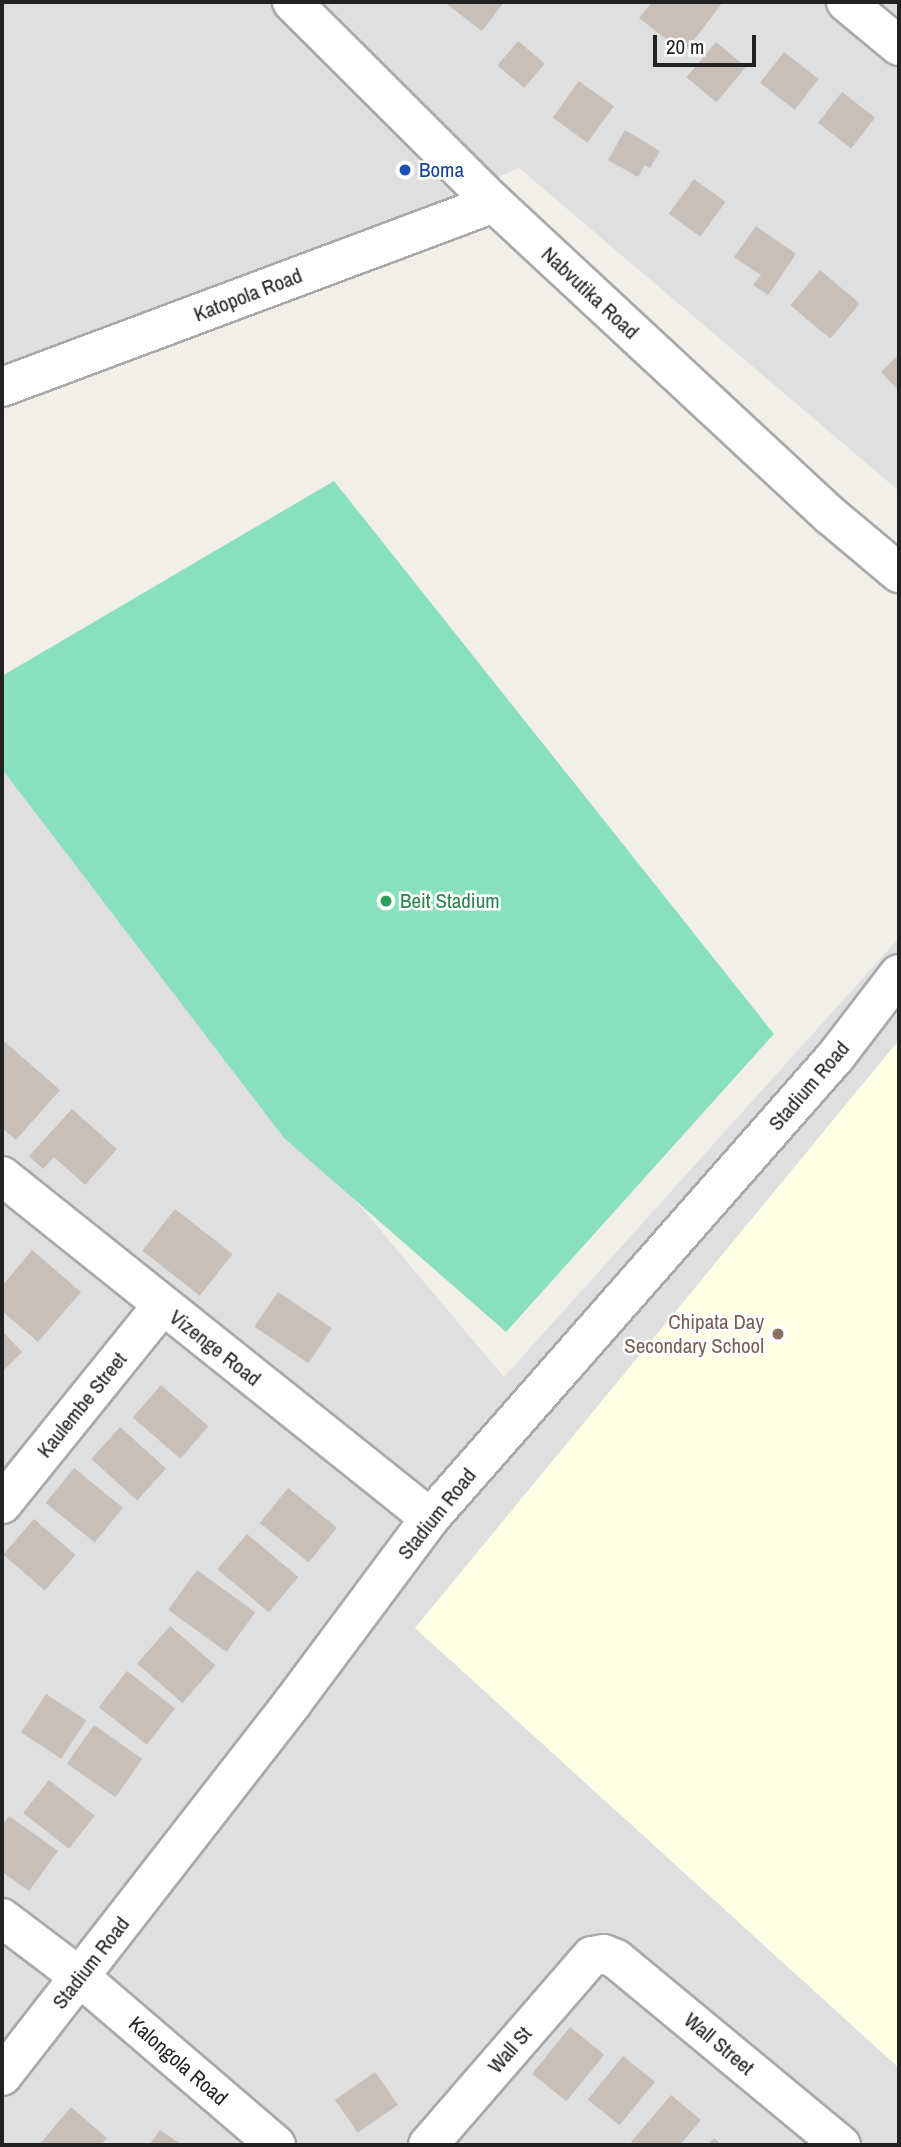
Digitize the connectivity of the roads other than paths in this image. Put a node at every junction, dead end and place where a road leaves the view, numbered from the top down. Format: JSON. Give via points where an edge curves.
{"nodes":[{"id":1,"x":292,"y":2,"type":"edge"},
{"id":2,"x":846,"y":2,"type":"edge"},
{"id":3,"x":899,"y":46,"type":"edge"},
{"id":4,"x":494,"y":203,"type":"junction"},
{"id":5,"x":2,"y":387,"type":"edge"},
{"id":6,"x":899,"y":573,"type":"edge"},
{"id":7,"x":899,"y":974,"type":"edge"},
{"id":8,"x":2,"y":1177,"type":"edge"},
{"id":9,"x":162,"y":1306,"type":"junction"},
{"id":10,"x":2,"y":1504,"type":"edge"},
{"id":11,"x":430,"y":1518,"type":"junction"},
{"id":12,"x":2,"y":1918,"type":"edge"},
{"id":13,"x":592,"y":1956,"type":"joint"},
{"id":14,"x":80,"y":1978,"type":"junction"},
{"id":15,"x":2,"y":2076,"type":"edge"},
{"id":16,"x":276,"y":2145,"type":"edge"},
{"id":17,"x":428,"y":2145,"type":"edge"},
{"id":18,"x":841,"y":2145,"type":"edge"}],
"edges":[{"from":1,"to":4,"type":"street","name":"Nabvutika Road"},
{"from":2,"to":3,"type":"street"},
{"from":4,"to":5,"type":"street","name":"Katopola Road"},
{"from":4,"to":6,"type":"street","name":"Nabvutika Road","via":[[831,516]]},
{"from":7,"to":11,"type":"street","name":"Stadium Road","via":[[836,1056]]},
{"from":8,"to":9,"type":"street","name":"Vizenge Road"},
{"from":9,"to":10,"type":"street","name":"Kaulembe Street"},
{"from":9,"to":11,"type":"street","name":"Vizenge Road"},
{"from":11,"to":14,"type":"street","name":"Stadium Road"},
{"from":12,"to":14,"type":"street","name":"Kalongola Road"},
{"from":13,"to":17,"type":"street","name":"Wall St"},
{"from":13,"to":18,"type":"street","name":"Wall Street","via":[[616,1959]]},
{"from":14,"to":15,"type":"street","name":"Stadium Road"},
{"from":14,"to":16,"type":"street","name":"Kalongola Road"}]}
